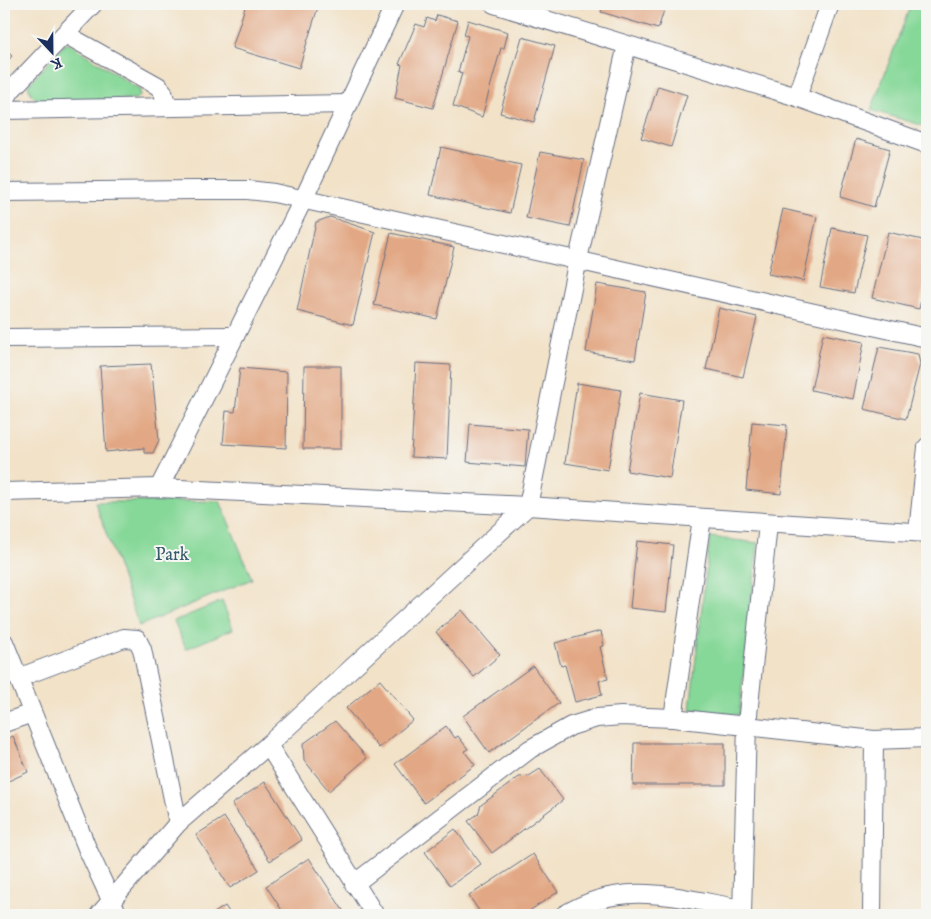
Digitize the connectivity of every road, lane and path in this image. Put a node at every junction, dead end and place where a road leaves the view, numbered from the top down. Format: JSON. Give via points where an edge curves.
{"nodes":[{"id":1,"x":93,"y":4,"type":"edge"},
{"id":2,"x":395,"y":4,"type":"edge"},
{"id":3,"x":494,"y":4,"type":"edge"},
{"id":4,"x":830,"y":4,"type":"edge"},
{"id":5,"x":65,"y":34,"type":"junction"},
{"id":6,"x":627,"y":45,"type":"junction"},
{"id":7,"x":797,"y":97,"type":"junction"},
{"id":8,"x":4,"y":102,"type":"edge"},
{"id":9,"x":349,"y":104,"type":"junction"},
{"id":10,"x":167,"y":107,"type":"junction"},
{"id":11,"x":4,"y":110,"type":"edge"},
{"id":12,"x":927,"y":144,"type":"edge"},
{"id":13,"x":4,"y":192,"type":"edge"},
{"id":14,"x":303,"y":200,"type":"junction"},
{"id":15,"x":578,"y":259,"type":"junction"},
{"id":16,"x":235,"y":336,"type":"junction"},
{"id":17,"x":4,"y":338,"type":"edge"},
{"id":18,"x":927,"y":338,"type":"edge"},
{"id":19,"x":927,"y":447,"type":"edge"},
{"id":20,"x":159,"y":488,"type":"junction"},
{"id":21,"x":4,"y":492,"type":"edge"},
{"id":22,"x":528,"y":506,"type":"junction"},
{"id":23,"x":702,"y":518,"type":"junction"},
{"id":24,"x":768,"y":524,"type":"junction"},
{"id":25,"x":922,"y":533,"type":"edge"},
{"id":26,"x":4,"y":642,"type":"edge"},
{"id":27,"x":18,"y":678,"type":"junction"},
{"id":28,"x":32,"y":713,"type":"junction"},
{"id":29,"x":673,"y":718,"type":"junction"},
{"id":30,"x":4,"y":723,"type":"edge"},
{"id":31,"x":747,"y":724,"type":"junction"},
{"id":32,"x":927,"y":738,"type":"edge"},
{"id":33,"x":874,"y":740,"type":"junction"},
{"id":34,"x":268,"y":745,"type":"junction"},
{"id":35,"x":178,"y":824,"type":"junction"},
{"id":36,"x":354,"y":884,"type":"junction"},
{"id":37,"x":115,"y":907,"type":"edge"},
{"id":38,"x":742,"y":912,"type":"edge"},
{"id":39,"x":99,"y":915,"type":"edge"},
{"id":40,"x":374,"y":915,"type":"edge"},
{"id":41,"x":564,"y":915,"type":"edge"},
{"id":42,"x":872,"y":915,"type":"edge"}],
"edges":[{"from":1,"to":5,"type":"street"},
{"from":2,"to":9,"type":"street"},
{"from":3,"to":6,"type":"street"},
{"from":4,"to":7,"type":"street"},
{"from":5,"to":8,"type":"street","via":[[11,90]]},
{"from":5,"to":10,"type":"street","via":[[158,86]]},
{"from":6,"to":7,"type":"street"},
{"from":6,"to":15,"type":"street"},
{"from":7,"to":12,"type":"street"},
{"from":9,"to":10,"type":"street"},
{"from":9,"to":14,"type":"street"},
{"from":10,"to":11,"type":"street"},
{"from":13,"to":14,"type":"street","via":[[248,190]]},
{"from":14,"to":15,"type":"street"},
{"from":14,"to":16,"type":"street"},
{"from":15,"to":18,"type":"street"},
{"from":15,"to":22,"type":"street"},
{"from":16,"to":17,"type":"street"},
{"from":16,"to":20,"type":"street"},
{"from":19,"to":25,"type":"street"},
{"from":20,"to":21,"type":"street"},
{"from":20,"to":22,"type":"street"},
{"from":22,"to":23,"type":"street"},
{"from":22,"to":34,"type":"street"},
{"from":23,"to":24,"type":"street"},
{"from":23,"to":29,"type":"street"},
{"from":24,"to":25,"type":"street"},
{"from":24,"to":31,"type":"street"},
{"from":26,"to":27,"type":"street"},
{"from":27,"to":28,"type":"street"},
{"from":27,"to":35,"type":"street","via":[[124,638],[137,639],[142,649]]},
{"from":28,"to":30,"type":"street"},
{"from":28,"to":37,"type":"street","via":[[87,848]]},
{"from":29,"to":31,"type":"street"},
{"from":29,"to":36,"type":"street","via":[[597,718],[549,737]]},
{"from":31,"to":33,"type":"street"},
{"from":31,"to":38,"type":"street"},
{"from":32,"to":33,"type":"street"},
{"from":33,"to":42,"type":"street"},
{"from":34,"to":35,"type":"street"},
{"from":34,"to":36,"type":"street"},
{"from":35,"to":37,"type":"street"},
{"from":36,"to":40,"type":"street"},
{"from":37,"to":39,"type":"street"},
{"from":38,"to":41,"type":"street","via":[[628,892],[590,901]]}]}
